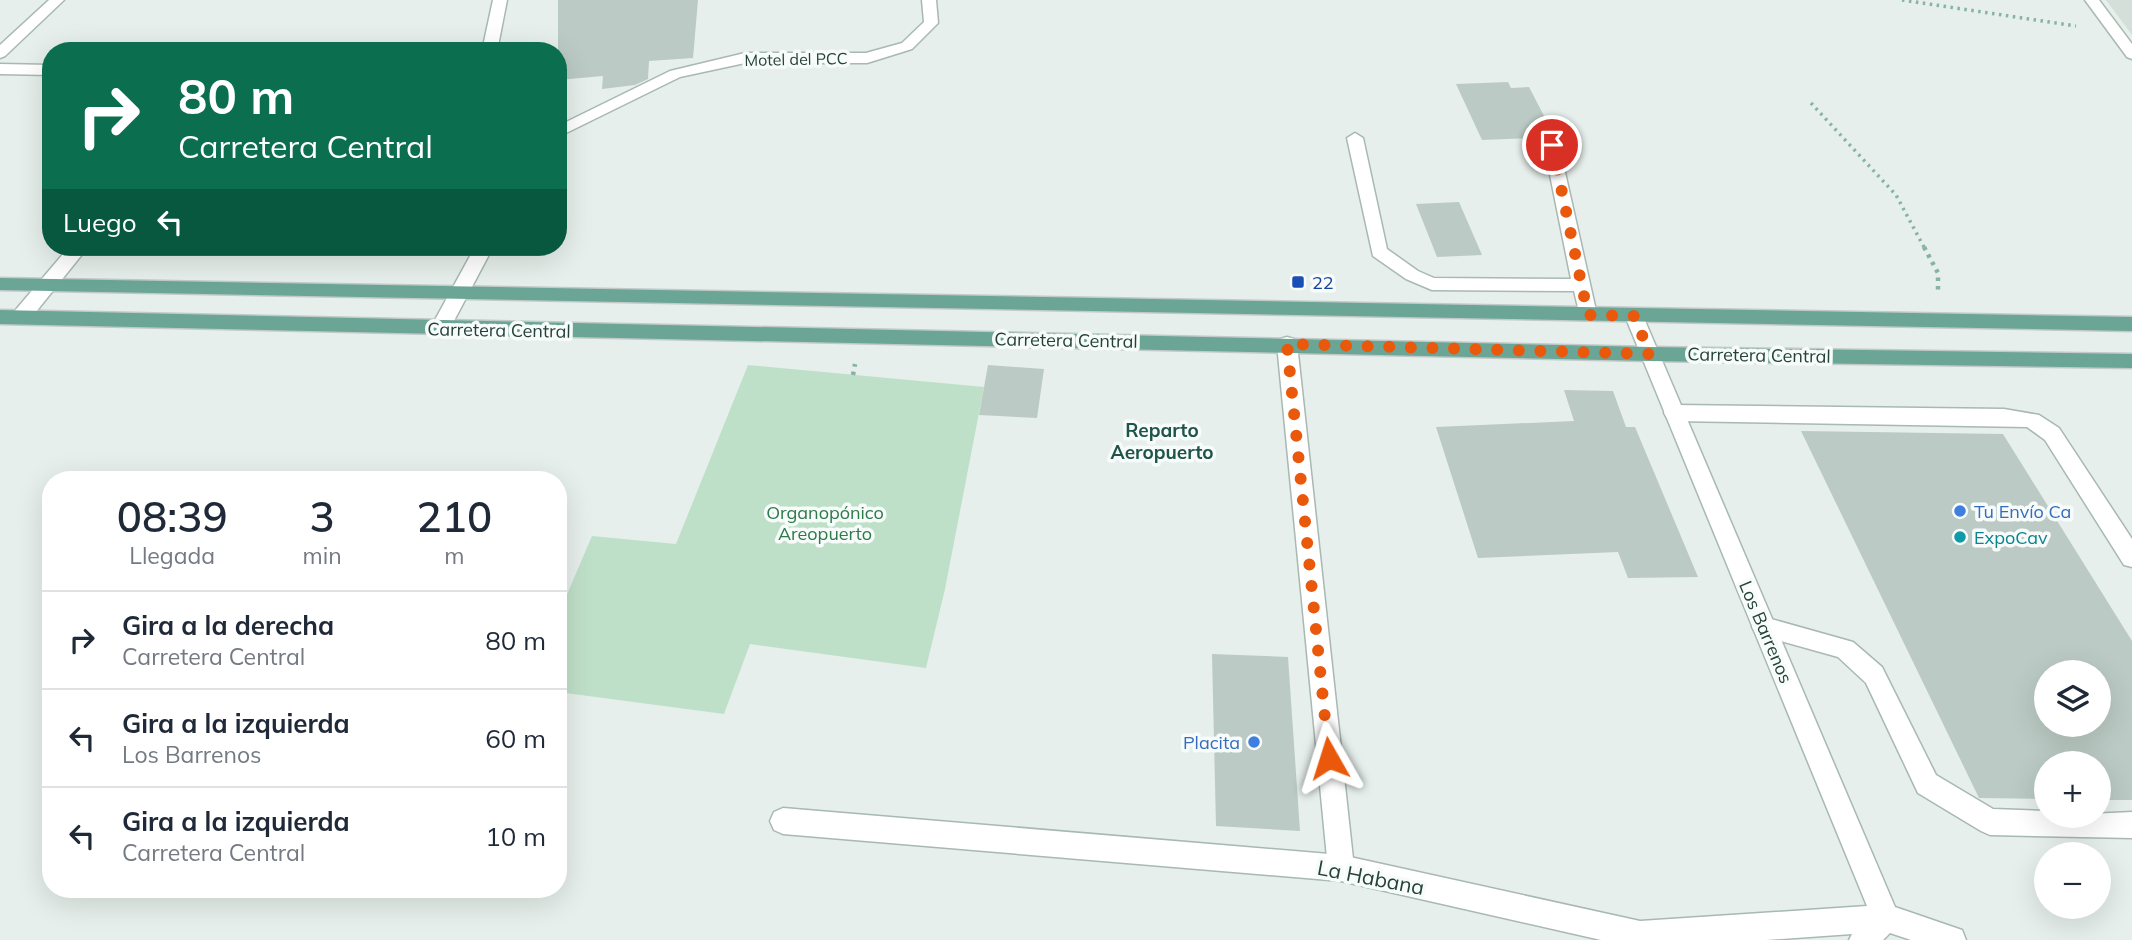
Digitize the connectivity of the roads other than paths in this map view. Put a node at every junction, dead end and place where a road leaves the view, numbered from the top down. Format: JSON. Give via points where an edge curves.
{"nodes":[{"id":1,"x":57,"y":0,"type":"edge"},
{"id":2,"x":500,"y":0,"type":"edge"},
{"id":3,"x":929,"y":0,"type":"edge"},
{"id":4,"x":2092,"y":0,"type":"edge"},
{"id":5,"x":491,"y":42,"type":"edge"},
{"id":6,"x":0,"y":53,"type":"edge"},
{"id":7,"x":2132,"y":54,"type":"edge"},
{"id":8,"x":0,"y":69,"type":"edge"},
{"id":9,"x":42,"y":70,"type":"edge"},
{"id":10,"x":567,"y":128,"type":"edge"},
{"id":11,"x":1354,"y":138,"type":"dead end"},
{"id":12,"x":1552,"y":145,"type":"dead end"},
{"id":13,"x":71,"y":256,"type":"edge"},
{"id":14,"x":479,"y":256,"type":"edge"},
{"id":15,"x":0,"y":284,"type":"edge"},
{"id":16,"x":47,"y":285,"type":"junction"},
{"id":17,"x":1582,"y":285,"type":"junction"},
{"id":18,"x":458,"y":293,"type":"junction"},
{"id":19,"x":1588,"y":315,"type":"junction"},
{"id":20,"x":1634,"y":316,"type":"junction"},
{"id":21,"x":0,"y":317,"type":"edge"},
{"id":22,"x":20,"y":318,"type":"junction"},
{"id":23,"x":2132,"y":324,"type":"edge"},
{"id":24,"x":440,"y":329,"type":"junction"},
{"id":25,"x":1287,"y":344,"type":"junction"},
{"id":26,"x":1650,"y":354,"type":"junction"},
{"id":27,"x":2132,"y":361,"type":"edge"},
{"id":28,"x":1674,"y":413,"type":"junction"},
{"id":29,"x":2132,"y":558,"type":"edge"},
{"id":30,"x":1764,"y":627,"type":"junction"},
{"id":31,"x":783,"y":821,"type":"dead end"},
{"id":32,"x":2132,"y":825,"type":"edge"},
{"id":33,"x":1341,"y":868,"type":"junction"},
{"id":34,"x":1886,"y":918,"type":"junction"},
{"id":35,"x":1639,"y":938,"type":"edge"},
{"id":36,"x":1863,"y":940,"type":"edge"},
{"id":37,"x":1952,"y":940,"type":"edge"}],
"edges":[{"from":1,"to":6,"type":"street"},
{"from":2,"to":5,"type":"street"},
{"from":3,"to":10,"type":"street","name":"Motel del PCC","via":[[931,23],[907,46],[867,58],[746,58],[675,74]]},
{"from":4,"to":7,"type":"street"},
{"from":8,"to":9,"type":"street"},
{"from":11,"to":17,"type":"street","via":[[1378,252],[1412,275],[1432,284]]},
{"from":12,"to":17,"type":"street"},
{"from":13,"to":16,"type":"street"},
{"from":14,"to":18,"type":"street"},
{"from":15,"to":16,"type":"main road","name":"Carretera Central"},
{"from":16,"to":18,"type":"main road","name":"Carretera Central"},
{"from":16,"to":22,"type":"street"},
{"from":17,"to":19,"type":"street"},
{"from":18,"to":19,"type":"main road","name":"Carretera Central"},
{"from":18,"to":24,"type":"street"},
{"from":19,"to":20,"type":"main road","name":"Carretera Central"},
{"from":20,"to":23,"type":"main road","name":"Carretera Central"},
{"from":20,"to":26,"type":"street","name":"Los Barrenos"},
{"from":21,"to":22,"type":"main road","name":"Carretera Central"},
{"from":22,"to":24,"type":"main road","name":"Carretera Central"},
{"from":24,"to":25,"type":"main road","name":"Carretera Central"},
{"from":25,"to":26,"type":"main road","name":"Carretera Central"},
{"from":25,"to":33,"type":"street"},
{"from":26,"to":27,"type":"main road","name":"Carretera Central"},
{"from":26,"to":28,"type":"street","name":"Los Barrenos"},
{"from":28,"to":29,"type":"street","via":[[2004,416],[2032,421],[2052,433]]},
{"from":28,"to":30,"type":"street","name":"Los Barrenos"},
{"from":30,"to":32,"type":"street","via":[[1845,649],[1874,675],[1927,784],[1990,822]]},
{"from":30,"to":34,"type":"street","name":"Los Barrenos"},
{"from":31,"to":33,"type":"street","name":"La Habana"},
{"from":33,"to":35,"type":"street","name":"La Habana"},
{"from":34,"to":35,"type":"street","name":"La Habana"},
{"from":34,"to":36,"type":"street"},
{"from":34,"to":37,"type":"street","name":"La Habana"}]}
